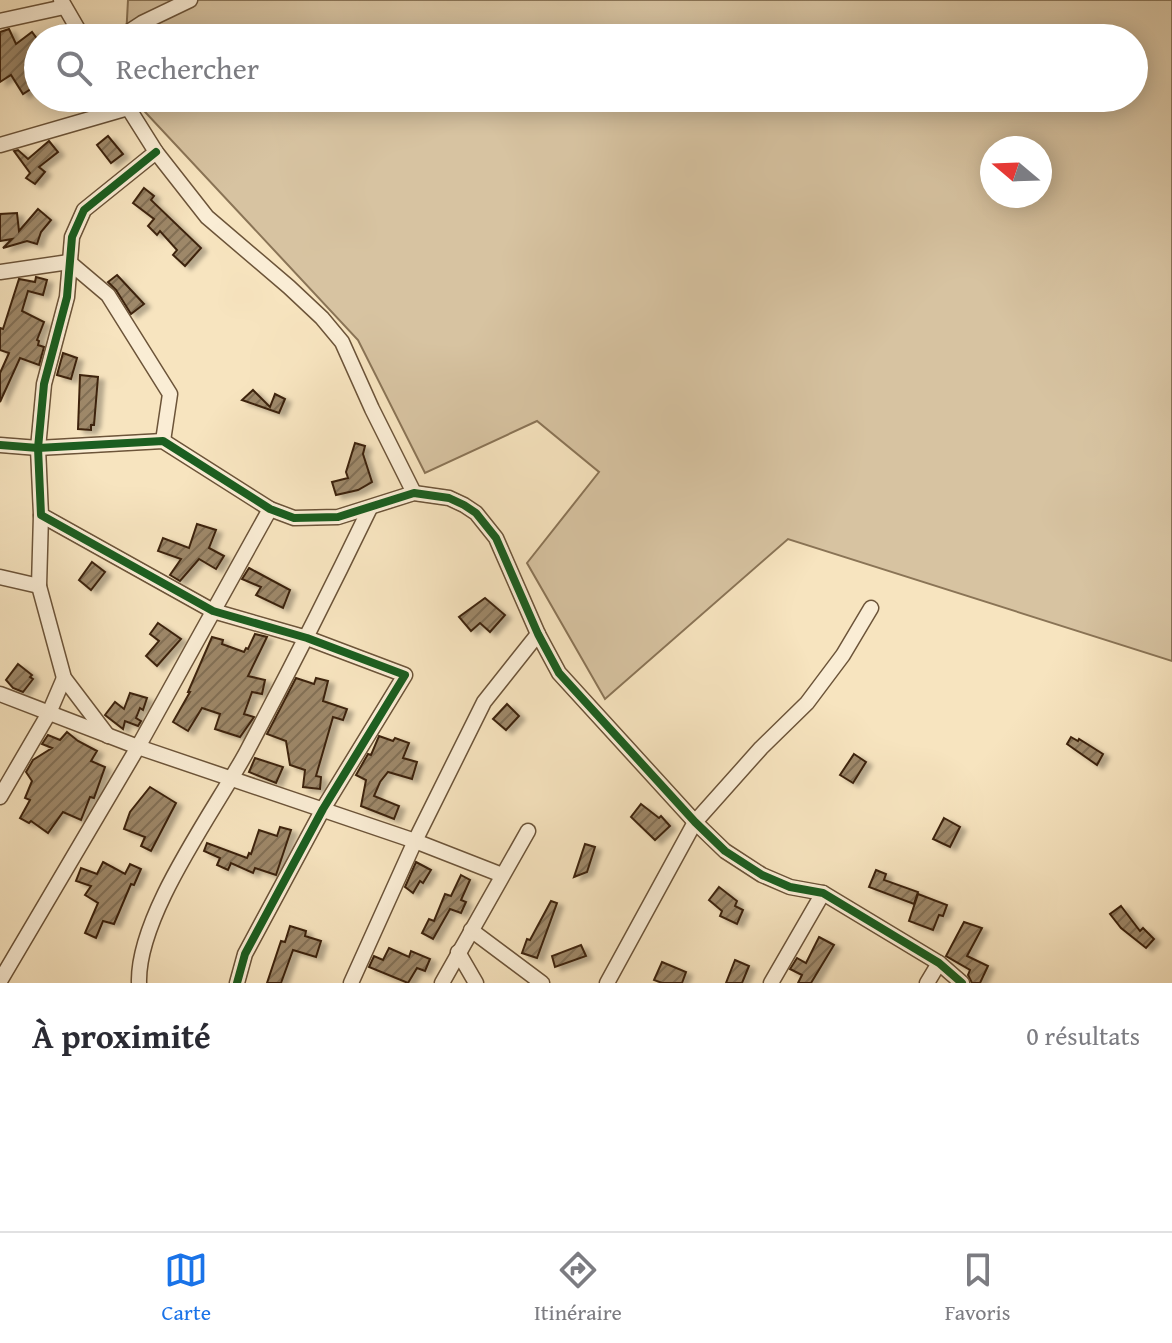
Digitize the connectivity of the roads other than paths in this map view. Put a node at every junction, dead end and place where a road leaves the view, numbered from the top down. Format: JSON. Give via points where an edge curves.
{"nodes":[{"id":1,"x":190,"y":0,"type":"edge"},
{"id":2,"x":62,"y":3,"type":"edge"},
{"id":3,"x":0,"y":21,"type":"edge"},
{"id":4,"x":75,"y":24,"type":"edge"},
{"id":5,"x":140,"y":24,"type":"edge"},
{"id":6,"x":98,"y":112,"type":"edge"},
{"id":7,"x":131,"y":112,"type":"edge"},
{"id":8,"x":0,"y":145,"type":"edge"},
{"id":9,"x":156,"y":152,"type":"junction"},
{"id":10,"x":69,"y":262,"type":"junction"},
{"id":11,"x":0,"y":272,"type":"edge"},
{"id":12,"x":163,"y":441,"type":"junction"},
{"id":13,"x":0,"y":445,"type":"edge"},
{"id":14,"x":38,"y":448,"type":"junction"},
{"id":15,"x":414,"y":493,"type":"junction"},
{"id":16,"x":370,"y":508,"type":"junction"},
{"id":17,"x":270,"y":509,"type":"junction"},
{"id":18,"x":41,"y":515,"type":"junction"},
{"id":19,"x":0,"y":577,"type":"edge"},
{"id":20,"x":39,"y":586,"type":"junction"},
{"id":21,"x":871,"y":608,"type":"dead end"},
{"id":22,"x":213,"y":611,"type":"junction"},
{"id":23,"x":538,"y":634,"type":"junction"},
{"id":24,"x":307,"y":638,"type":"junction"},
{"id":25,"x":64,"y":678,"type":"junction"},
{"id":26,"x":0,"y":694,"type":"edge"},
{"id":27,"x":49,"y":713,"type":"junction"},
{"id":28,"x":108,"y":736,"type":"junction"},
{"id":29,"x":138,"y":747,"type":"junction"},
{"id":30,"x":231,"y":780,"type":"junction"},
{"id":31,"x":0,"y":797,"type":"edge"},
{"id":32,"x":323,"y":809,"type":"junction"},
{"id":33,"x":695,"y":822,"type":"junction"},
{"id":34,"x":528,"y":831,"type":"dead end"},
{"id":35,"x":415,"y":841,"type":"junction"},
{"id":36,"x":502,"y":875,"type":"junction"},
{"id":37,"x":823,"y":893,"type":"junction"},
{"id":38,"x":471,"y":930,"type":"junction"},
{"id":39,"x":458,"y":952,"type":"junction"},
{"id":40,"x":939,"y":963,"type":"junction"},
{"id":41,"x":0,"y":981,"type":"edge"},
{"id":42,"x":139,"y":983,"type":"edge"},
{"id":43,"x":237,"y":983,"type":"edge"},
{"id":44,"x":351,"y":983,"type":"edge"},
{"id":45,"x":442,"y":983,"type":"edge"},
{"id":46,"x":476,"y":983,"type":"edge"},
{"id":47,"x":542,"y":983,"type":"edge"},
{"id":48,"x":607,"y":983,"type":"edge"},
{"id":49,"x":771,"y":983,"type":"edge"},
{"id":50,"x":927,"y":983,"type":"edge"},
{"id":51,"x":962,"y":983,"type":"edge"}],
"edges":[{"from":1,"to":5,"type":"street"},
{"from":2,"to":3,"type":"street"},
{"from":2,"to":4,"type":"street"},
{"from":6,"to":8,"type":"street"},
{"from":7,"to":9,"type":"street"},
{"from":9,"to":10,"type":"street","via":[[84,210],[72,237]]},
{"from":9,"to":15,"type":"street","via":[[207,217],[289,287],[342,342]]},
{"from":10,"to":11,"type":"street"},
{"from":10,"to":12,"type":"street","via":[[108,295],[170,394]]},
{"from":10,"to":14,"type":"street","via":[[67,297],[44,384]]},
{"from":12,"to":14,"type":"street"},
{"from":12,"to":17,"type":"street"},
{"from":13,"to":14,"type":"street"},
{"from":14,"to":18,"type":"street"},
{"from":15,"to":16,"type":"street"},
{"from":15,"to":23,"type":"street","via":[[449,498],[484,522]]},
{"from":16,"to":17,"type":"street","via":[[338,517],[294,518]]},
{"from":16,"to":24,"type":"street"},
{"from":17,"to":22,"type":"street"},
{"from":18,"to":20,"type":"street"},
{"from":18,"to":22,"type":"street"},
{"from":19,"to":20,"type":"street"},
{"from":20,"to":25,"type":"street"},
{"from":21,"to":33,"type":"street","via":[[807,703]]},
{"from":22,"to":24,"type":"street"},
{"from":22,"to":29,"type":"street"},
{"from":23,"to":33,"type":"street","via":[[559,673]]},
{"from":23,"to":35,"type":"street","via":[[484,702]]},
{"from":24,"to":30,"type":"street"},
{"from":24,"to":32,"type":"street","via":[[405,675]]},
{"from":25,"to":27,"type":"street"},
{"from":25,"to":28,"type":"street"},
{"from":26,"to":27,"type":"street"},
{"from":27,"to":28,"type":"street"},
{"from":27,"to":31,"type":"street"},
{"from":28,"to":29,"type":"street"},
{"from":29,"to":30,"type":"street"},
{"from":29,"to":41,"type":"street"},
{"from":30,"to":32,"type":"street"},
{"from":30,"to":42,"type":"street","via":[[149,928]]},
{"from":32,"to":35,"type":"street"},
{"from":32,"to":43,"type":"street","via":[[245,954]]},
{"from":33,"to":37,"type":"street","via":[[725,851],[762,875]]},
{"from":33,"to":48,"type":"street"},
{"from":34,"to":36,"type":"street"},
{"from":35,"to":36,"type":"street"},
{"from":35,"to":44,"type":"street"},
{"from":36,"to":38,"type":"street"},
{"from":37,"to":40,"type":"street"},
{"from":37,"to":49,"type":"street"},
{"from":38,"to":39,"type":"street"},
{"from":38,"to":47,"type":"street"},
{"from":39,"to":45,"type":"street"},
{"from":39,"to":46,"type":"street"},
{"from":40,"to":50,"type":"street"},
{"from":40,"to":51,"type":"street"}]}
